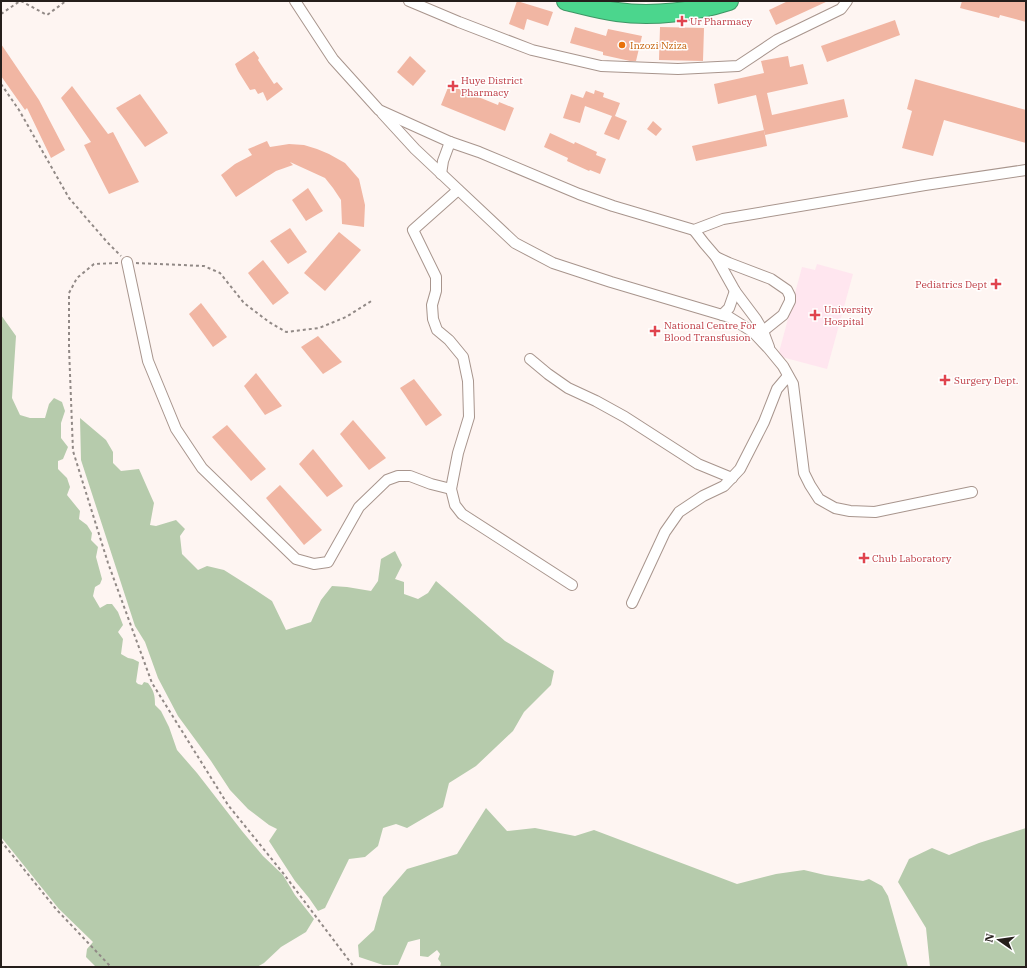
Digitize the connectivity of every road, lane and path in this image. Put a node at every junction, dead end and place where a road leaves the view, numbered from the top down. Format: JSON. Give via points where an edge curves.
{"nodes":[{"id":1,"x":20,"y":1,"type":"edge"},
{"id":2,"x":66,"y":1,"type":"edge"},
{"id":3,"x":295,"y":1,"type":"edge"},
{"id":4,"x":409,"y":1,"type":"edge"},
{"id":5,"x":566,"y":1,"type":"edge"},
{"id":6,"x":729,"y":1,"type":"edge"},
{"id":7,"x":847,"y":1,"type":"edge"},
{"id":8,"x":1,"y":14,"type":"edge"},
{"id":9,"x":1,"y":84,"type":"edge"},
{"id":10,"x":379,"y":110,"type":"junction"},
{"id":11,"x":450,"y":142,"type":"junction"},
{"id":12,"x":1026,"y":170,"type":"edge"},
{"id":13,"x":441,"y":174,"type":"junction"},
{"id":14,"x":458,"y":190,"type":"junction"},
{"id":15,"x":694,"y":230,"type":"junction"},
{"id":16,"x":716,"y":257,"type":"junction"},
{"id":17,"x":127,"y":262,"type":"junction"},
{"id":18,"x":736,"y":292,"type":"junction"},
{"id":19,"x":373,"y":300,"type":"dead end"},
{"id":20,"x":722,"y":315,"type":"junction"},
{"id":21,"x":763,"y":331,"type":"junction"},
{"id":22,"x":769,"y":349,"type":"junction"},
{"id":23,"x":530,"y":359,"type":"dead end"},
{"id":24,"x":788,"y":376,"type":"junction"},
{"id":25,"x":732,"y":478,"type":"junction"},
{"id":26,"x":451,"y":490,"type":"junction"},
{"id":27,"x":972,"y":492,"type":"dead end"},
{"id":28,"x":572,"y":585,"type":"dead end"},
{"id":29,"x":632,"y":603,"type":"dead end"},
{"id":30,"x":1,"y":842,"type":"edge"},
{"id":31,"x":111,"y":967,"type":"edge"},
{"id":32,"x":354,"y":967,"type":"edge"}],
"edges":[{"from":1,"to":2,"type":"path","via":[[47,15]]},
{"from":1,"to":8,"type":"path"},
{"from":3,"to":10,"type":"street","via":[[333,59]]},
{"from":4,"to":7,"type":"street","via":[[532,50],[601,66],[678,70],[738,66],[777,40],[841,9]]},
{"from":5,"to":6,"type":"highway","via":[[617,12],[646,14],[683,11]]},
{"from":9,"to":17,"type":"path","via":[[19,110],[69,198]]},
{"from":10,"to":11,"type":"street"},
{"from":10,"to":13,"type":"street"},
{"from":11,"to":13,"type":"street"},
{"from":11,"to":15,"type":"street","via":[[579,194]]},
{"from":12,"to":15,"type":"street","via":[[723,219]]},
{"from":13,"to":14,"type":"street"},
{"from":14,"to":20,"type":"street","via":[[515,243],[553,263]]},
{"from":14,"to":26,"type":"street","via":[[413,230],[436,277],[432,305],[437,330],[463,357],[468,381],[468,416]]},
{"from":15,"to":16,"type":"street"},
{"from":16,"to":18,"type":"street"},
{"from":16,"to":21,"type":"street","via":[[771,279],[787,290],[790,301],[783,315]]},
{"from":17,"to":19,"type":"path","via":[[204,266],[220,273],[244,303],[286,332],[319,328],[346,317]]},
{"from":17,"to":26,"type":"street","via":[[148,361],[176,430],[202,468],[296,559],[314,564],[328,562],[359,507],[387,480],[398,476],[410,476]]},
{"from":17,"to":32,"type":"path","via":[[94,264],[77,278],[69,293],[73,451],[106,556],[152,683],[228,805]]},
{"from":18,"to":20,"type":"street","via":[[729,308]]},
{"from":18,"to":21,"type":"street"},
{"from":20,"to":22,"type":"street","via":[[753,332]]},
{"from":21,"to":22,"type":"street"},
{"from":22,"to":24,"type":"street"},
{"from":23,"to":25,"type":"street","via":[[568,388],[625,417],[698,464]]},
{"from":24,"to":25,"type":"street","via":[[777,389],[764,422],[740,469]]},
{"from":24,"to":27,"type":"street","via":[[792,384],[804,473],[819,499],[835,508],[875,512]]},
{"from":25,"to":29,"type":"street","via":[[724,486],[679,512],[665,532]]},
{"from":26,"to":28,"type":"street","via":[[455,505],[462,514]]},
{"from":30,"to":31,"type":"path","via":[[56,908]]}]}
